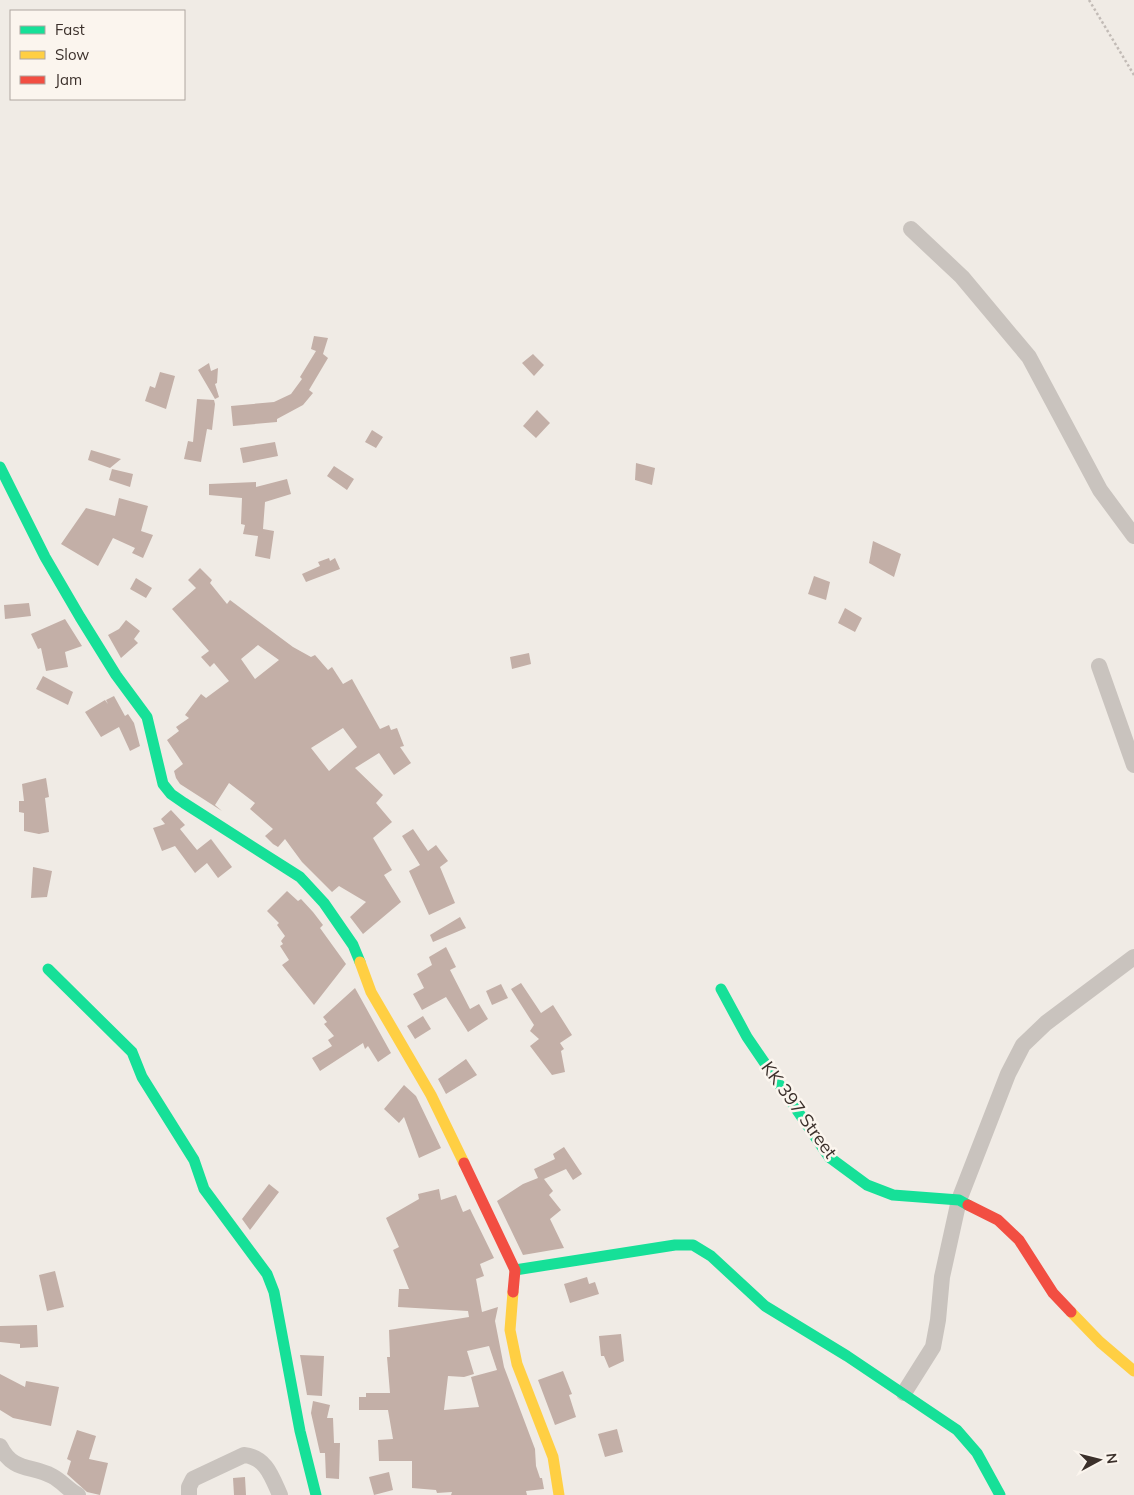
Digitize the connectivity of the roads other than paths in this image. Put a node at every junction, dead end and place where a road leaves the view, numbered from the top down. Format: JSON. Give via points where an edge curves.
{"nodes":[{"id":1,"x":911,"y":229,"type":"dead end"},
{"id":2,"x":0,"y":467,"type":"edge"},
{"id":3,"x":1134,"y":536,"type":"edge"},
{"id":4,"x":1099,"y":666,"type":"dead end"},
{"id":5,"x":1134,"y":765,"type":"edge"},
{"id":6,"x":1134,"y":957,"type":"edge"},
{"id":7,"x":48,"y":969,"type":"dead end"},
{"id":8,"x":721,"y":989,"type":"dead end"},
{"id":9,"x":959,"y":1200,"type":"junction"},
{"id":10,"x":514,"y":1270,"type":"junction"},
{"id":11,"x":1134,"y":1371,"type":"edge"},
{"id":12,"x":904,"y":1393,"type":"junction"},
{"id":13,"x":0,"y":1446,"type":"edge"},
{"id":14,"x":78,"y":1495,"type":"edge"},
{"id":15,"x":189,"y":1495,"type":"edge"},
{"id":16,"x":280,"y":1495,"type":"edge"},
{"id":17,"x":316,"y":1495,"type":"edge"},
{"id":18,"x":559,"y":1495,"type":"edge"},
{"id":19,"x":1000,"y":1495,"type":"edge"}],
"edges":[{"from":1,"to":3,"type":"street","via":[[962,277],[1029,357],[1100,490]]},
{"from":2,"to":10,"type":"street","via":[[45,557],[80,617],[147,717],[163,784],[178,799],[300,877],[324,903],[347,936],[371,992],[431,1094]]},
{"from":4,"to":5,"type":"street"},
{"from":6,"to":9,"type":"street","via":[[1046,1023],[1023,1045],[1008,1074]]},
{"from":7,"to":17,"type":"street","via":[[132,1052],[142,1077],[194,1160],[204,1189],[267,1274],[274,1292],[300,1431]]},
{"from":8,"to":9,"type":"street","name":"KK 397 Street","via":[[747,1037],[829,1157],[867,1185],[893,1195]]},
{"from":9,"to":11,"type":"street","name":"KK 397 Street","via":[[998,1220],[1019,1240],[1053,1293],[1100,1342]]},
{"from":9,"to":12,"type":"street","via":[[942,1277],[933,1347]]},
{"from":10,"to":12,"type":"street","via":[[693,1245],[711,1256],[765,1306]]},
{"from":10,"to":18,"type":"street","via":[[510,1330],[518,1364],[553,1457]]},
{"from":12,"to":19,"type":"street","via":[[958,1430],[976,1453]]},
{"from":13,"to":14,"type":"street","via":[[5,1456],[15,1464],[52,1476]]},
{"from":15,"to":16,"type":"street","via":[[188,1487],[193,1479],[244,1455],[263,1461]]}]}
